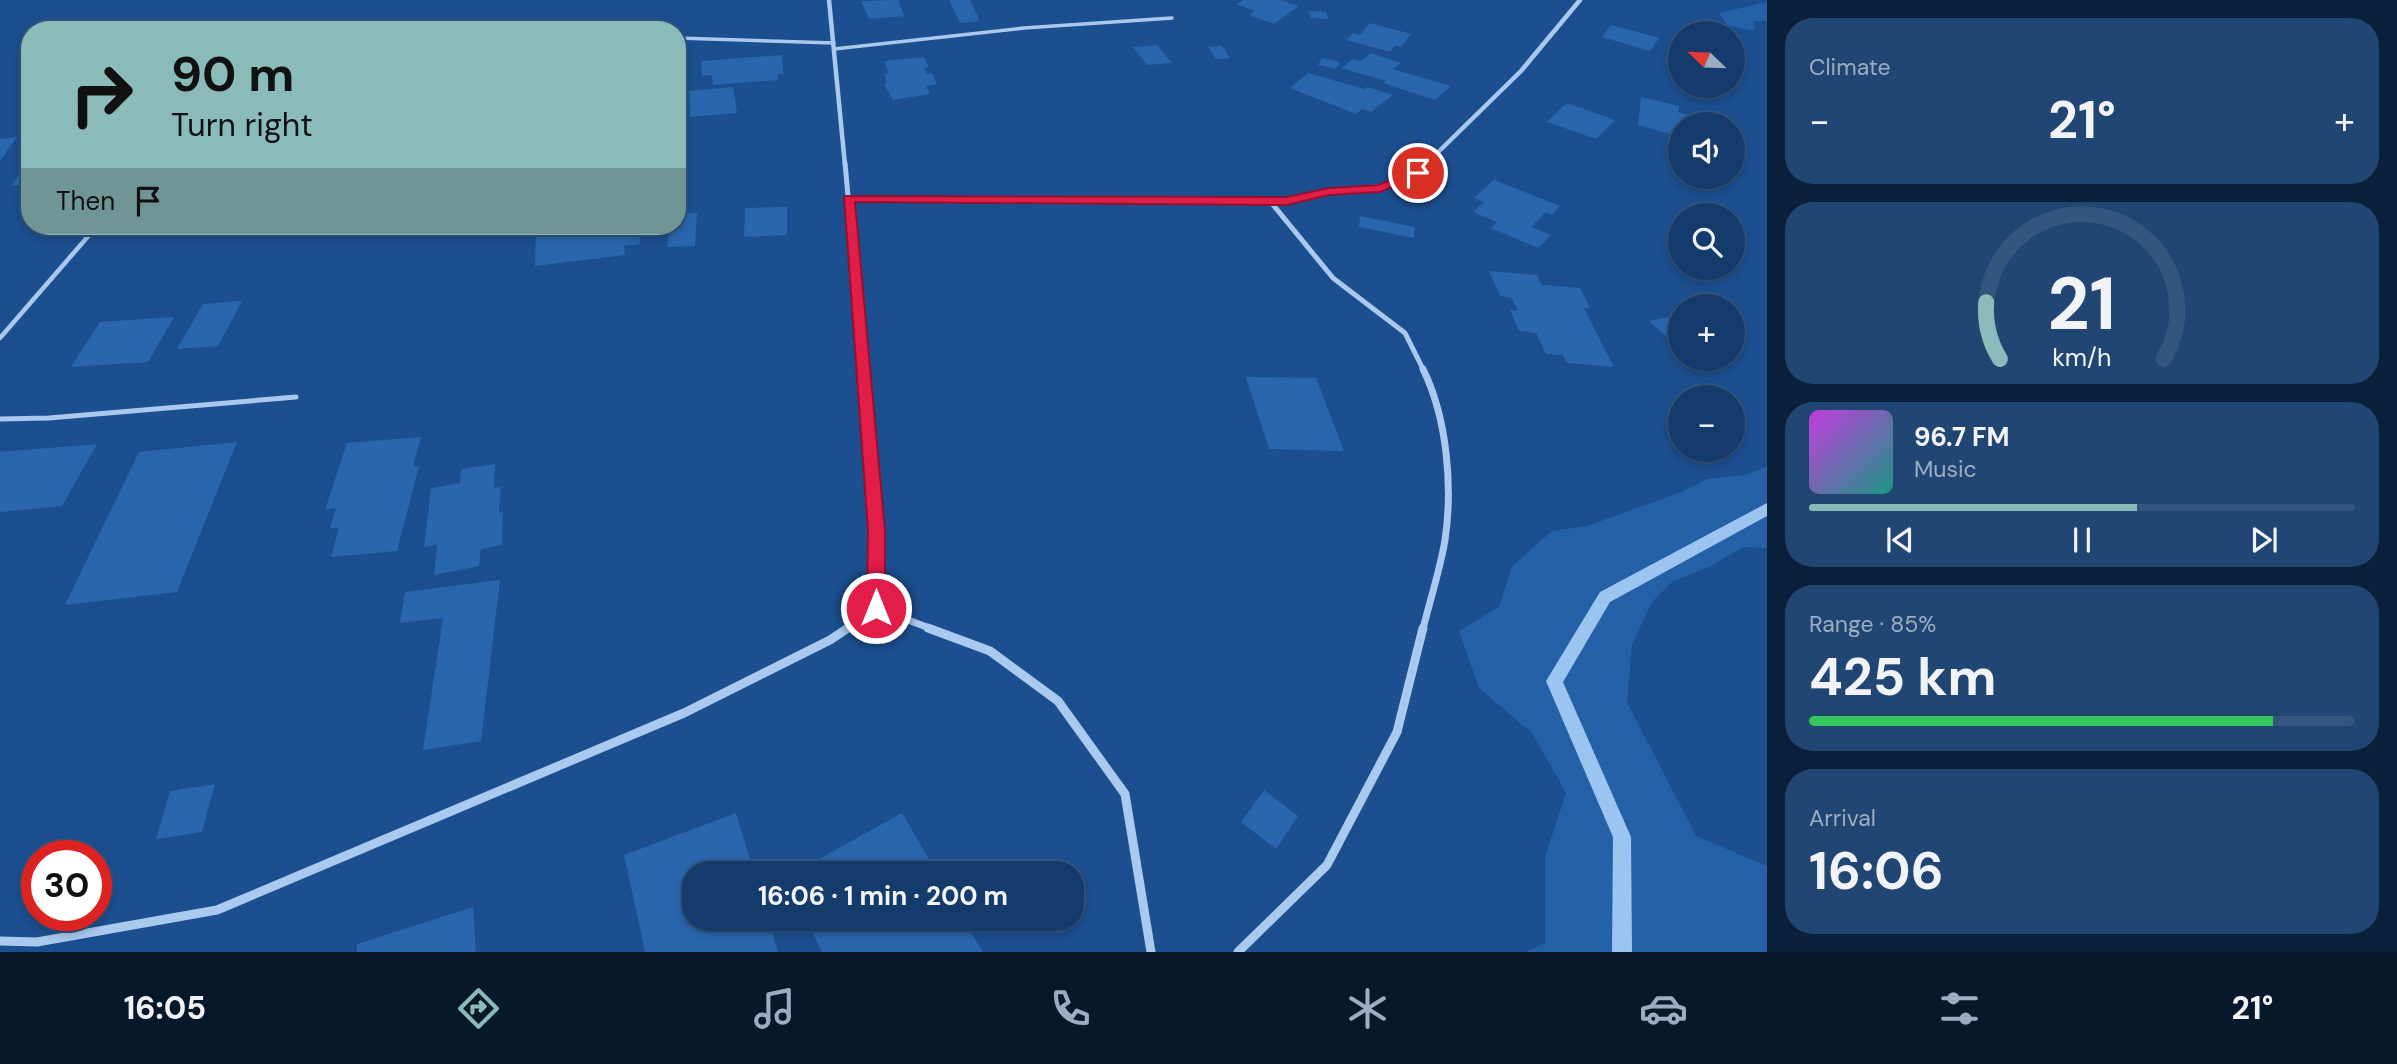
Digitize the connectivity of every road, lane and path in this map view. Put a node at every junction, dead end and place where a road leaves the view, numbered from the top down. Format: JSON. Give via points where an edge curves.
{"nodes":[{"id":1,"x":828,"y":0,"type":"edge"},
{"id":2,"x":1580,"y":0,"type":"edge"},
{"id":3,"x":1172,"y":18,"type":"dead end"},
{"id":4,"x":686,"y":38,"type":"edge"},
{"id":5,"x":834,"y":46,"type":"junction"},
{"id":6,"x":848,"y":199,"type":"junction"},
{"id":7,"x":1270,"y":201,"type":"junction"},
{"id":8,"x":89,"y":235,"type":"edge"},
{"id":9,"x":0,"y":338,"type":"edge"},
{"id":10,"x":296,"y":397,"type":"dead end"},
{"id":11,"x":0,"y":419,"type":"edge"},
{"id":12,"x":876,"y":608,"type":"junction"},
{"id":13,"x":0,"y":941,"type":"edge"},
{"id":14,"x":1151,"y":952,"type":"edge"},
{"id":15,"x":1238,"y":952,"type":"edge"}],
"edges":[{"from":1,"to":5,"type":"street"},
{"from":2,"to":7,"type":"street","via":[[1521,71],[1418,173],[1380,188]]},
{"from":3,"to":5,"type":"lane"},
{"from":4,"to":5,"type":"lane"},
{"from":5,"to":6,"type":"street"},
{"from":6,"to":7,"type":"street"},
{"from":6,"to":12,"type":"street","via":[[875,518]]},
{"from":7,"to":15,"type":"street","via":[[1333,278],[1405,333],[1437,397],[1447,476],[1445,539],[1397,732],[1327,865]]},
{"from":8,"to":9,"type":"lane"},
{"from":10,"to":11,"type":"lane"},
{"from":12,"to":13,"type":"street","via":[[830,640],[684,713],[217,910],[37,942]]},
{"from":12,"to":14,"type":"street","via":[[990,651],[1058,701],[1125,794]]}]}
